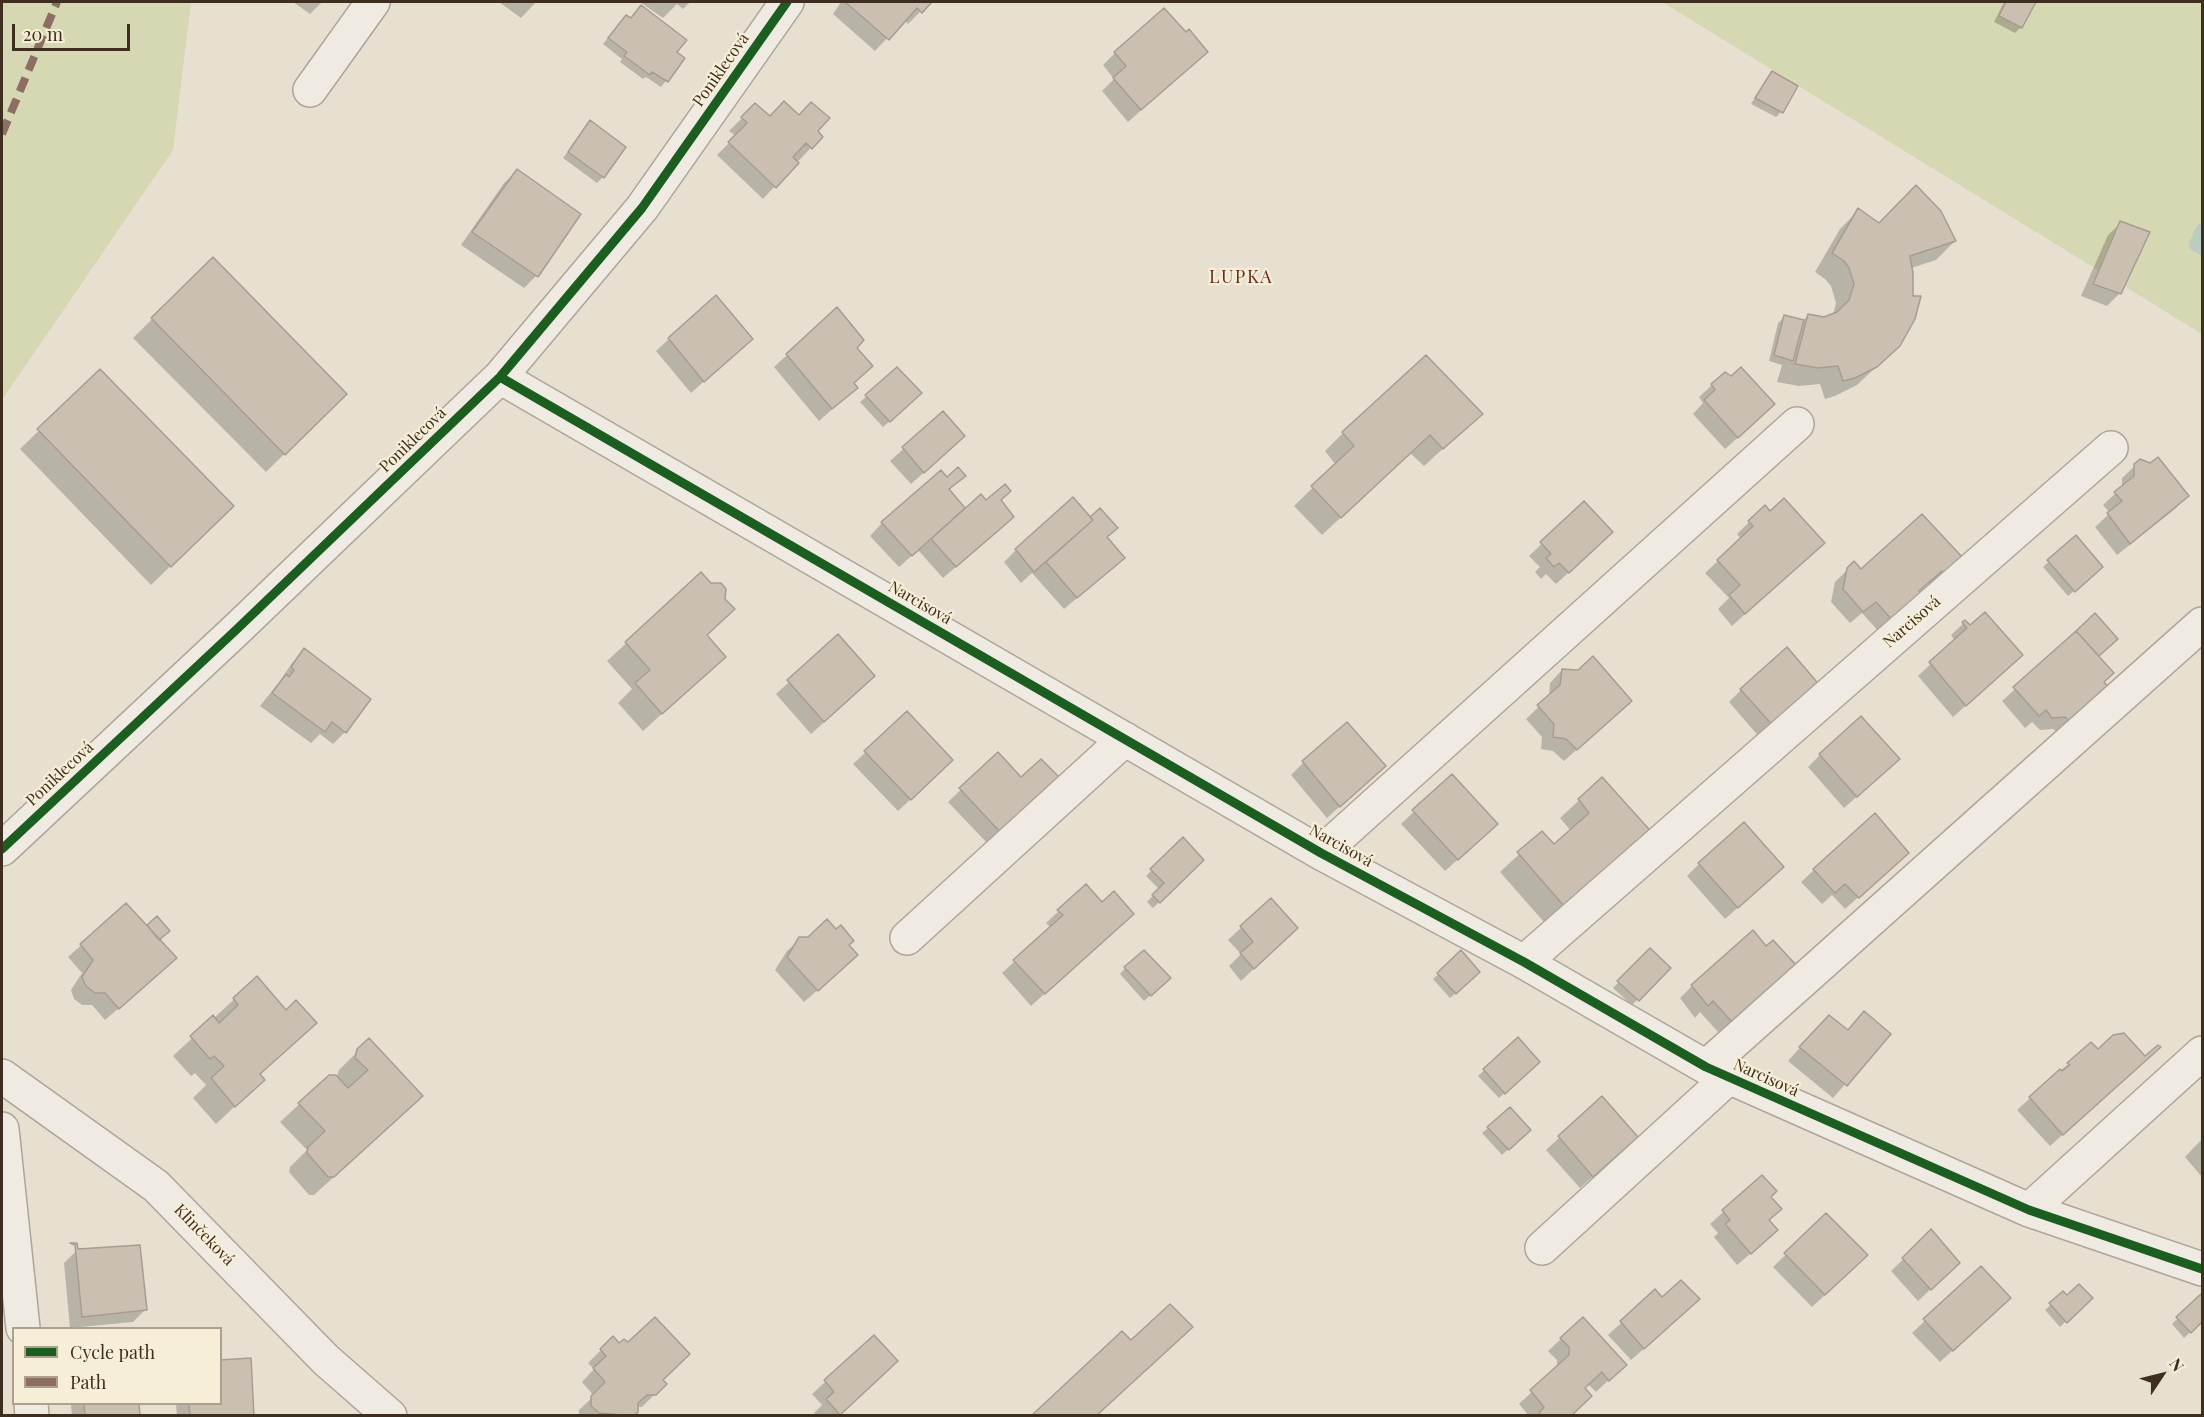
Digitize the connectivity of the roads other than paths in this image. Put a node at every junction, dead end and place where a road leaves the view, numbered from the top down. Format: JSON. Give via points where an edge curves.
{"nodes":[{"id":1,"x":373,"y":2,"type":"edge"},
{"id":2,"x":787,"y":2,"type":"edge"},
{"id":3,"x":310,"y":90,"type":"dead end"},
{"id":4,"x":500,"y":377,"type":"junction"},
{"id":5,"x":1797,"y":424,"type":"dead end"},
{"id":6,"x":2111,"y":448,"type":"dead end"},
{"id":7,"x":2202,"y":624,"type":"edge"},
{"id":8,"x":1125,"y":739,"type":"junction"},
{"id":9,"x":2,"y":849,"type":"edge"},
{"id":10,"x":1321,"y":853,"type":"junction"},
{"id":11,"x":907,"y":938,"type":"dead end"},
{"id":12,"x":1524,"y":962,"type":"junction"},
{"id":13,"x":2202,"y":1053,"type":"edge"},
{"id":14,"x":1717,"y":1072,"type":"junction"},
{"id":15,"x":2,"y":1076,"type":"edge"},
{"id":16,"x":2,"y":1129,"type":"edge"},
{"id":17,"x":2029,"y":1210,"type":"junction"},
{"id":18,"x":1542,"y":1248,"type":"dead end"},
{"id":19,"x":2202,"y":1269,"type":"edge"},
{"id":20,"x":23,"y":1327,"type":"edge"},
{"id":21,"x":390,"y":1416,"type":"edge"}],
"edges":[{"from":1,"to":3,"type":"street"},
{"from":2,"to":4,"type":"street","name":"Poniklecová","via":[[642,208]]},
{"from":4,"to":8,"type":"street","name":"Narcisová"},
{"from":4,"to":9,"type":"street","name":"Poniklecová"},
{"from":5,"to":10,"type":"street","name":"Narcisová"},
{"from":6,"to":12,"type":"street","name":"Narcisová"},
{"from":7,"to":14,"type":"street","name":"Narcisová"},
{"from":8,"to":10,"type":"street","name":"Narcisová"},
{"from":8,"to":11,"type":"street"},
{"from":10,"to":12,"type":"street","name":"Narcisová"},
{"from":12,"to":14,"type":"street","name":"Narcisová"},
{"from":13,"to":17,"type":"street"},
{"from":14,"to":17,"type":"street","name":"Narcisová"},
{"from":14,"to":18,"type":"street","name":"Narcisová"},
{"from":15,"to":21,"type":"street","name":"Klinčeková","via":[[156,1186],[326,1360]]},
{"from":16,"to":20,"type":"street"},
{"from":17,"to":19,"type":"street","name":"Narcisová"}]}
